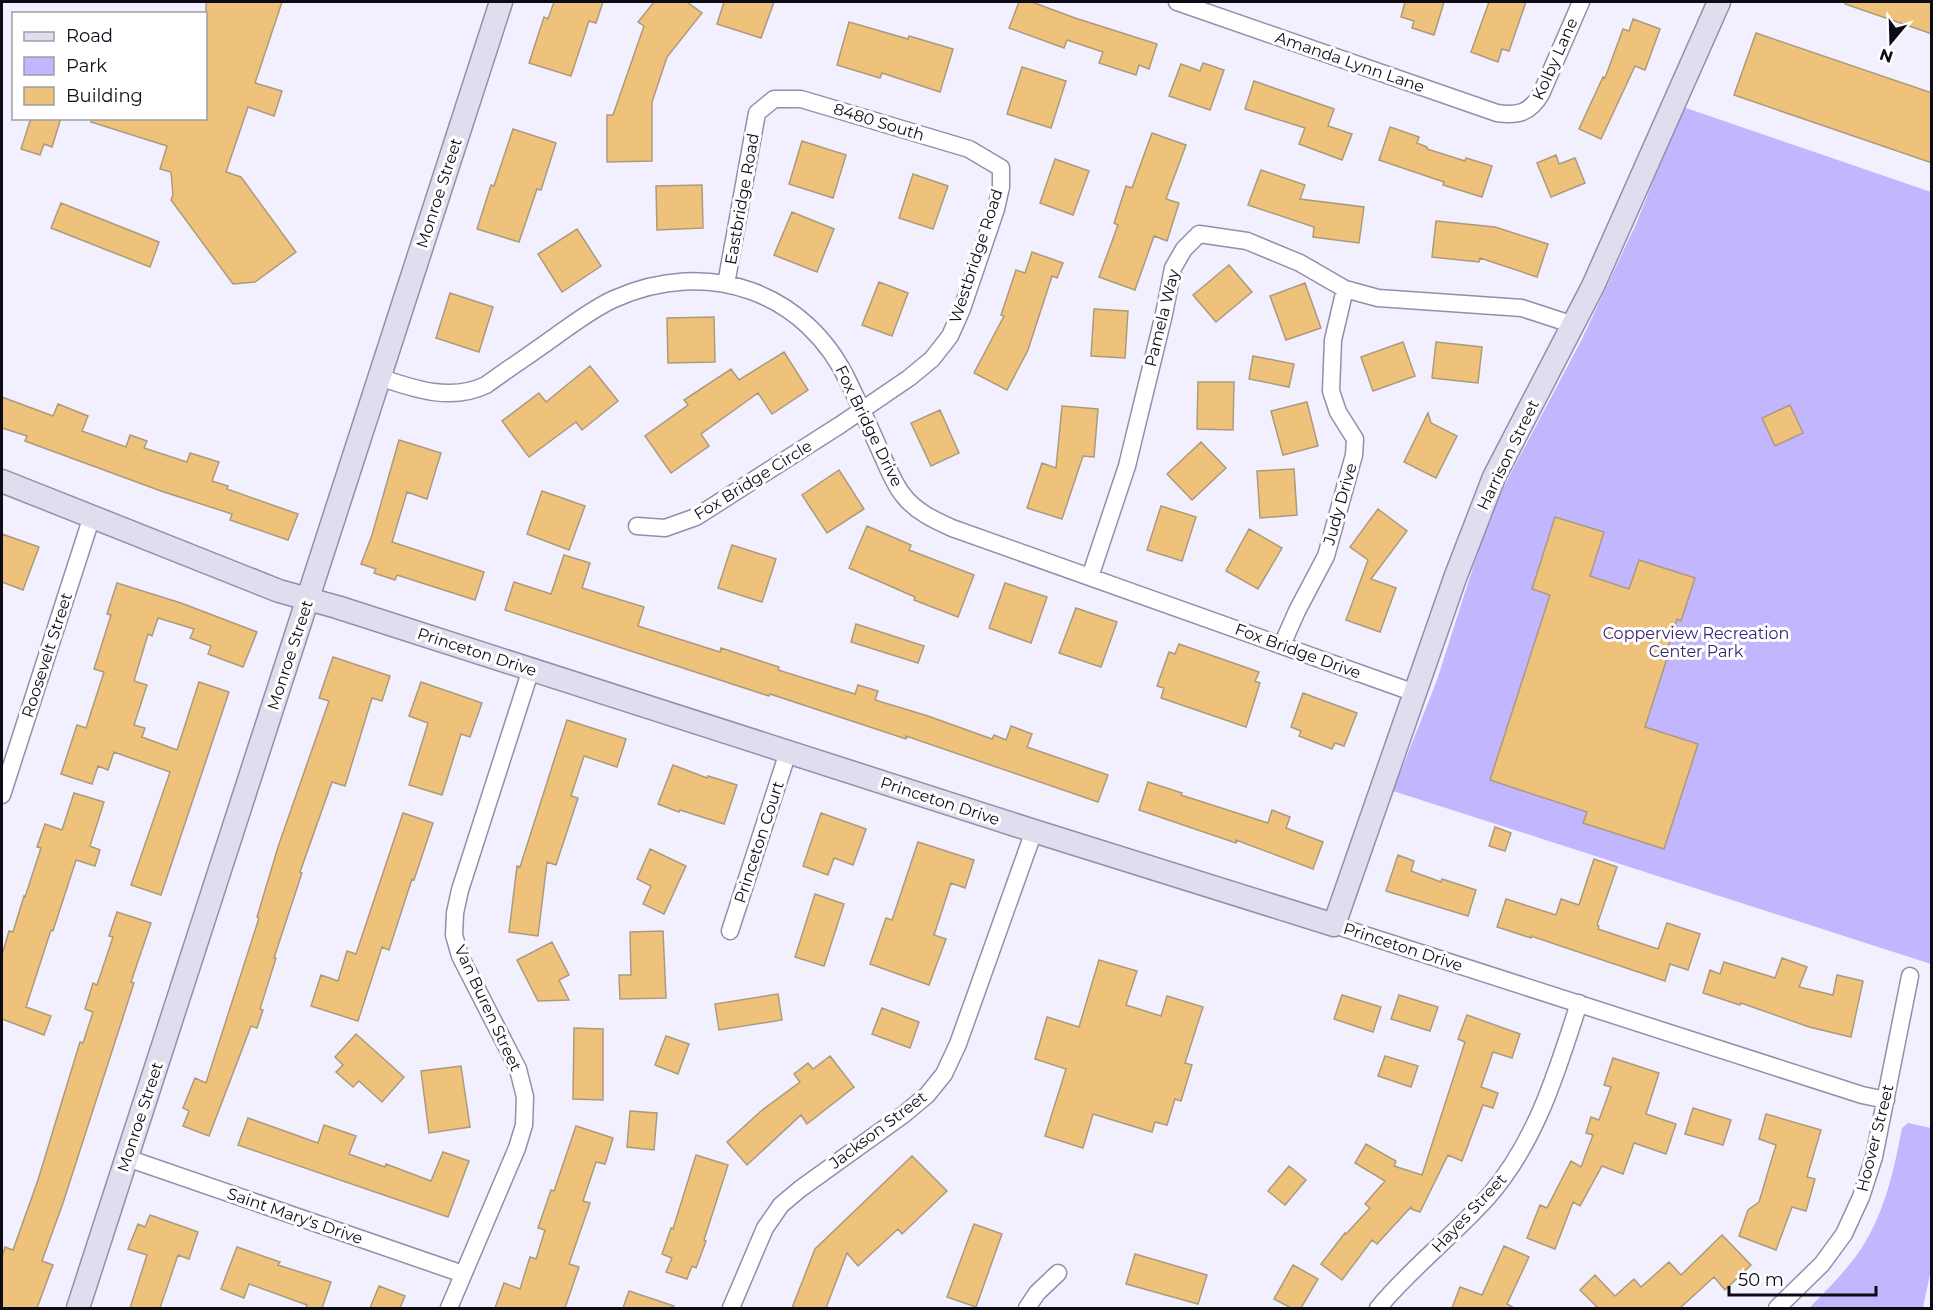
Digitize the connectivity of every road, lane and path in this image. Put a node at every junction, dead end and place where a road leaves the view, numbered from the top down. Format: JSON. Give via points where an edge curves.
{"nodes":[{"id":1,"x":501,"y":2,"type":"edge"},
{"id":2,"x":1177,"y":2,"type":"edge"},
{"id":3,"x":1581,"y":2,"type":"edge"},
{"id":4,"x":1719,"y":2,"type":"edge"},
{"id":5,"x":757,"y":113,"type":"joint"},
{"id":6,"x":1524,"y":113,"type":"joint"},
{"id":7,"x":1001,"y":168,"type":"joint"},
{"id":8,"x":726,"y":284,"type":"junction"},
{"id":9,"x":1345,"y":289,"type":"junction"},
{"id":10,"x":1574,"y":325,"type":"junction"},
{"id":11,"x":379,"y":378,"type":"junction"},
{"id":12,"x":862,"y":409,"type":"junction"},
{"id":13,"x":2,"y":481,"type":"edge"},
{"id":14,"x":92,"y":516,"type":"junction"},
{"id":15,"x":637,"y":526,"type":"dead end"},
{"id":16,"x":1090,"y":577,"type":"junction"},
{"id":17,"x":308,"y":599,"type":"junction"},
{"id":18,"x":1282,"y":645,"type":"junction"},
{"id":19,"x":531,"y":669,"type":"junction"},
{"id":20,"x":1416,"y":693,"type":"junction"},
{"id":21,"x":788,"y":752,"type":"junction"},
{"id":22,"x":2,"y":795,"type":"edge"},
{"id":23,"x":1034,"y":831,"type":"junction"},
{"id":24,"x":1334,"y":925,"type":"junction"},
{"id":25,"x":730,"y":931,"type":"dead end"},
{"id":26,"x":1910,"y":976,"type":"dead end"},
{"id":27,"x":1578,"y":1003,"type":"junction"},
{"id":28,"x":1886,"y":1100,"type":"junction"},
{"id":29,"x":127,"y":1158,"type":"junction"},
{"id":30,"x":463,"y":1274,"type":"junction"},
{"id":31,"x":1058,"y":1274,"type":"dead end"},
{"id":32,"x":78,"y":1308,"type":"edge"},
{"id":33,"x":449,"y":1308,"type":"edge"},
{"id":34,"x":731,"y":1308,"type":"edge"},
{"id":35,"x":1027,"y":1308,"type":"edge"},
{"id":36,"x":1378,"y":1308,"type":"edge"},
{"id":37,"x":1777,"y":1308,"type":"edge"}],
"edges":[{"from":1,"to":11,"type":"street","name":"Monroe Street"},
{"from":2,"to":6,"type":"street","name":"Amanda Lynn Lane","via":[[1497,113]]},
{"from":3,"to":6,"type":"street","name":"Kolby Lane","via":[[1541,94]]},
{"from":4,"to":10,"type":"street","name":"Harrison Street"},
{"from":5,"to":7,"type":"street","name":"8480 South","via":[[774,99],[801,99],[969,149]]},
{"from":5,"to":8,"type":"street","name":"Eastbridge Road"},
{"from":7,"to":12,"type":"street","name":"Westbridge Road","via":[[996,209],[950,336],[932,360]]},
{"from":8,"to":11,"type":"street","name":"Fox Bridge Drive","via":[[697,280],[639,288],[584,315],[473,391],[435,393]]},
{"from":8,"to":12,"type":"street","name":"Fox Bridge Drive","via":[[774,300],[817,333],[835,356]]},
{"from":9,"to":10,"type":"street","name":"Pamela Way","via":[[1378,298],[1522,308]]},
{"from":9,"to":16,"type":"street","name":"Pamela Way","via":[[1300,263],[1247,241],[1199,234],[1184,249],[1173,267],[1127,466]]},
{"from":9,"to":18,"type":"street","name":"Judy Drive","via":[[1333,340],[1331,391],[1338,412],[1355,439],[1354,455],[1326,556]]},
{"from":10,"to":20,"type":"street","name":"Harrison Street","via":[[1494,477]]},
{"from":11,"to":17,"type":"street","name":"Monroe Street"},
{"from":12,"to":15,"type":"street","name":"Fox Bridge Circle","via":[[696,517],[665,528]]},
{"from":12,"to":16,"type":"street","name":"Fox Bridge Drive","via":[[903,496],[924,514],[952,528]]},
{"from":13,"to":14,"type":"street","name":"Princeton Drive"},
{"from":14,"to":17,"type":"street","name":"Princeton Drive"},
{"from":14,"to":22,"type":"street","name":"Roosevelt Street"},
{"from":16,"to":18,"type":"street","name":"Fox Bridge Drive"},
{"from":17,"to":19,"type":"street","name":"Princeton Drive"},
{"from":17,"to":29,"type":"street","name":"Monroe Street"},
{"from":18,"to":20,"type":"street","name":"Fox Bridge Drive"},
{"from":19,"to":21,"type":"street","name":"Princeton Drive"},
{"from":19,"to":30,"type":"street","name":"Van Buren Street","via":[[455,913],[454,935],[460,956],[518,1069],[525,1097],[524,1125],[517,1149]]},
{"from":20,"to":24,"type":"street","name":"Harrison Street"},
{"from":21,"to":23,"type":"street","name":"Princeton Drive"},
{"from":21,"to":25,"type":"street","name":"Princeton Court"},
{"from":23,"to":24,"type":"street","name":"Princeton Drive"},
{"from":23,"to":34,"type":"street","name":"Jackson Street","via":[[944,1074],[903,1115],[781,1205],[765,1228]]},
{"from":24,"to":27,"type":"street","name":"Princeton Drive"},
{"from":26,"to":28,"type":"street","name":"Hoover Street"},
{"from":27,"to":28,"type":"street","name":"Princeton Drive"},
{"from":27,"to":36,"type":"street","name":"Hayes Street","via":[[1551,1088],[1512,1167],[1462,1225]]},
{"from":28,"to":37,"type":"street","name":"Hoover Street","via":[[1874,1157],[1844,1234],[1822,1264]]},
{"from":29,"to":30,"type":"street","name":"Saint Mary's Drive"},
{"from":29,"to":32,"type":"street","name":"Monroe Street"},
{"from":30,"to":33,"type":"street","name":"Van Buren Street"},
{"from":31,"to":35,"type":"street"}]}
